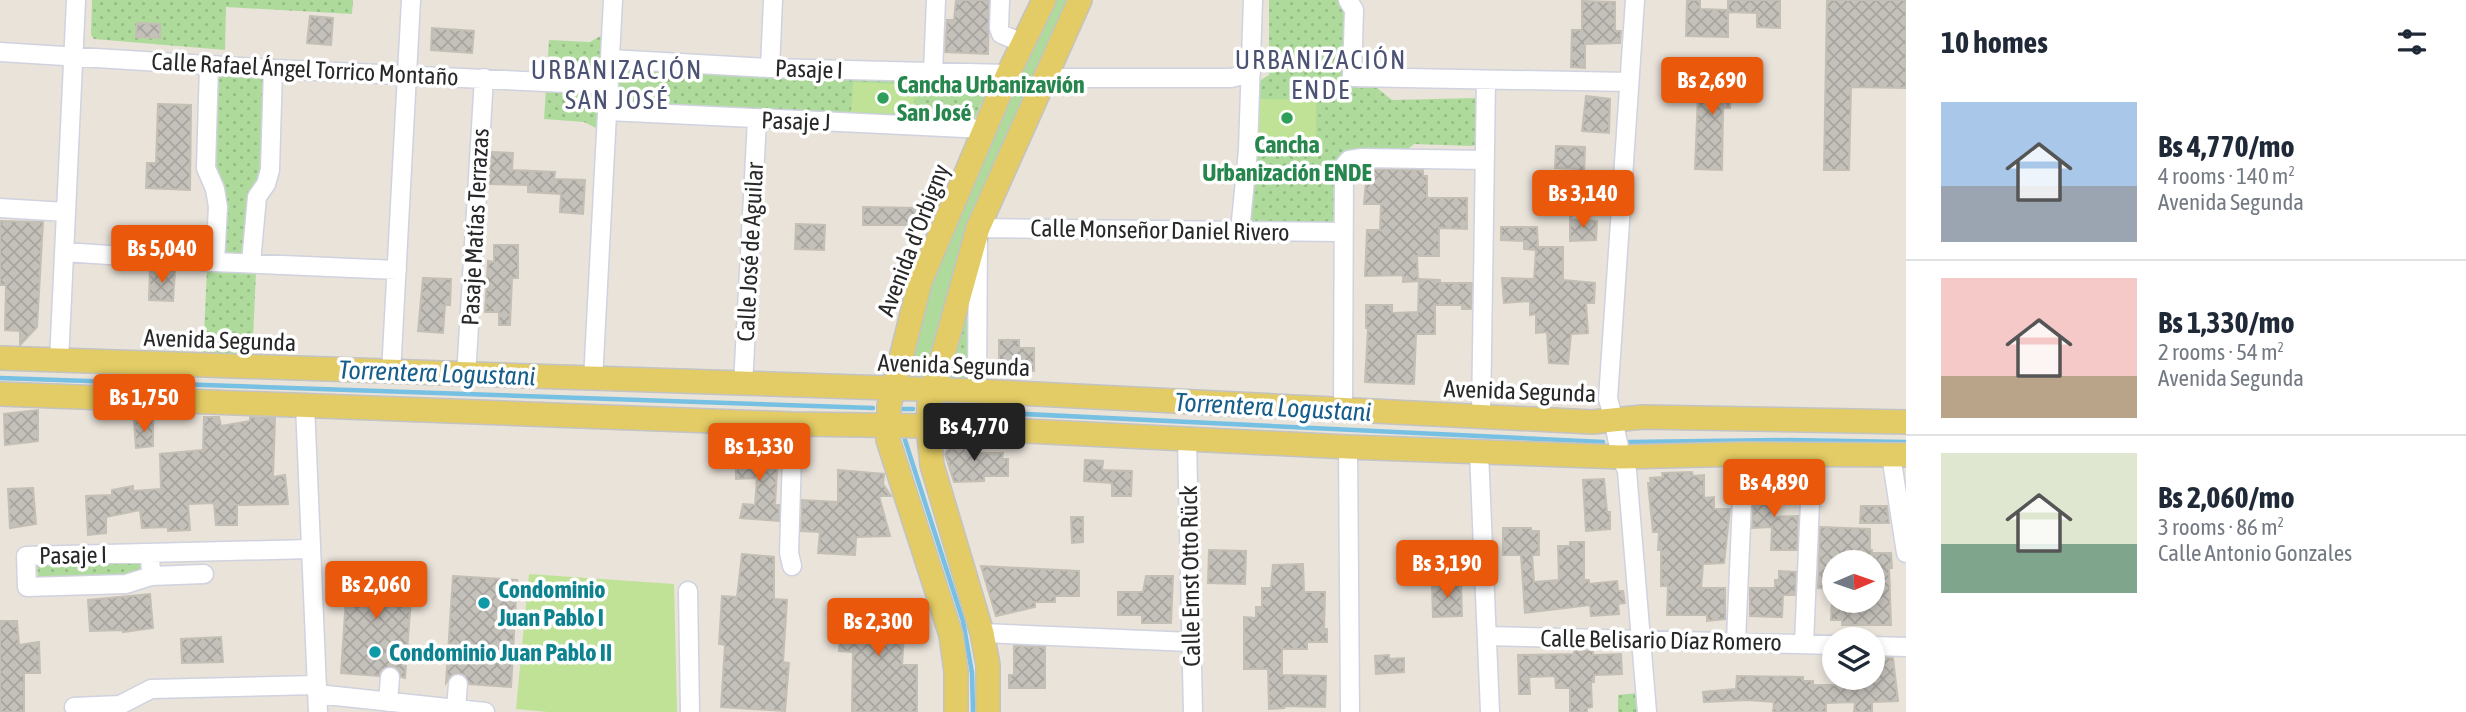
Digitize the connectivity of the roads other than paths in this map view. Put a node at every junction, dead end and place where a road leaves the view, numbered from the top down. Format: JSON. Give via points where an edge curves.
{"nodes":[{"id":1,"x":76,"y":0,"type":"edge"},
{"id":2,"x":411,"y":0,"type":"edge"},
{"id":3,"x":613,"y":0,"type":"edge"},
{"id":4,"x":773,"y":0,"type":"edge"},
{"id":5,"x":936,"y":0,"type":"edge"},
{"id":6,"x":1000,"y":0,"type":"edge"},
{"id":7,"x":1044,"y":0,"type":"edge"},
{"id":8,"x":1080,"y":0,"type":"edge"},
{"id":9,"x":1253,"y":0,"type":"edge"},
{"id":10,"x":1348,"y":0,"type":"edge"},
{"id":11,"x":1635,"y":0,"type":"edge"},
{"id":12,"x":1023,"y":43,"type":"junction"},
{"id":13,"x":0,"y":52,"type":"edge"},
{"id":14,"x":74,"y":57,"type":"junction"},
{"id":15,"x":611,"y":59,"type":"junction"},
{"id":16,"x":209,"y":65,"type":"junction"},
{"id":17,"x":770,"y":68,"type":"junction"},
{"id":18,"x":274,"y":69,"type":"junction"},
{"id":19,"x":933,"y":72,"type":"junction"},
{"id":20,"x":1251,"y":73,"type":"junction"},
{"id":21,"x":408,"y":74,"type":"junction"},
{"id":22,"x":1008,"y":74,"type":"junction"},
{"id":23,"x":484,"y":78,"type":"junction"},
{"id":24,"x":1045,"y":78,"type":"junction"},
{"id":25,"x":1486,"y":80,"type":"junction"},
{"id":26,"x":1629,"y":82,"type":"junction"},
{"id":27,"x":610,"y":85,"type":"junction"},
{"id":28,"x":608,"y":111,"type":"junction"},
{"id":29,"x":757,"y":120,"type":"junction"},
{"id":30,"x":985,"y":129,"type":"junction"},
{"id":31,"x":1485,"y":160,"type":"junction"},
{"id":32,"x":0,"y":208,"type":"edge"},
{"id":33,"x":66,"y":212,"type":"junction"},
{"id":34,"x":978,"y":228,"type":"junction"},
{"id":35,"x":1240,"y":231,"type":"junction"},
{"id":36,"x":1343,"y":232,"type":"junction"},
{"id":37,"x":64,"y":252,"type":"junction"},
{"id":38,"x":215,"y":262,"type":"junction"},
{"id":39,"x":251,"y":264,"type":"junction"},
{"id":40,"x":397,"y":270,"type":"junction"},
{"id":41,"x":0,"y":358,"type":"edge"},
{"id":42,"x":59,"y":360,"type":"junction"},
{"id":43,"x":391,"y":373,"type":"junction"},
{"id":44,"x":466,"y":376,"type":"junction"},
{"id":45,"x":593,"y":380,"type":"junction"},
{"id":46,"x":743,"y":385,"type":"junction"},
{"id":47,"x":891,"y":390,"type":"junction"},
{"id":48,"x":931,"y":391,"type":"junction"},
{"id":49,"x":977,"y":391,"type":"junction"},
{"id":50,"x":0,"y":394,"type":"edge"},
{"id":51,"x":305,"y":405,"type":"junction"},
{"id":52,"x":1343,"y":409,"type":"junction"},
{"id":53,"x":1481,"y":417,"type":"junction"},
{"id":54,"x":1615,"y":418,"type":"junction"},
{"id":55,"x":1906,"y":422,"type":"edge"},
{"id":56,"x":793,"y":424,"type":"junction"},
{"id":57,"x":888,"y":426,"type":"junction"},
{"id":58,"x":928,"y":426,"type":"junction"},
{"id":59,"x":1187,"y":440,"type":"junction"},
{"id":60,"x":1348,"y":447,"type":"junction"},
{"id":61,"x":1479,"y":452,"type":"junction"},
{"id":62,"x":1744,"y":454,"type":"junction"},
{"id":63,"x":1812,"y":455,"type":"junction"},
{"id":64,"x":1899,"y":455,"type":"edge"},
{"id":65,"x":1620,"y":457,"type":"junction"},
{"id":66,"x":312,"y":549,"type":"junction"},
{"id":67,"x":150,"y":553,"type":"junction"},
{"id":68,"x":1906,"y":553,"type":"edge"},
{"id":69,"x":792,"y":566,"type":"dead end"},
{"id":70,"x":204,"y":574,"type":"dead end"},
{"id":71,"x":150,"y":576,"type":"junction"},
{"id":72,"x":688,"y":591,"type":"dead end"},
{"id":73,"x":982,"y":633,"type":"junction"},
{"id":74,"x":1488,"y":636,"type":"junction"},
{"id":75,"x":1640,"y":640,"type":"junction"},
{"id":76,"x":1736,"y":641,"type":"junction"},
{"id":77,"x":1191,"y":642,"type":"junction"},
{"id":78,"x":1804,"y":644,"type":"junction"},
{"id":79,"x":1822,"y":645,"type":"edge"},
{"id":80,"x":1885,"y":646,"type":"edge"},
{"id":81,"x":1906,"y":646,"type":"edge"},
{"id":82,"x":390,"y":677,"type":"dead end"},
{"id":83,"x":458,"y":684,"type":"dead end"},
{"id":84,"x":317,"y":697,"type":"edge"},
{"id":85,"x":388,"y":702,"type":"junction"},
{"id":86,"x":74,"y":707,"type":"dead end"},
{"id":87,"x":470,"y":711,"type":"edge"},
{"id":88,"x":690,"y":712,"type":"edge"},
{"id":89,"x":956,"y":712,"type":"edge"},
{"id":90,"x":988,"y":712,"type":"edge"},
{"id":91,"x":1193,"y":712,"type":"edge"},
{"id":92,"x":1350,"y":712,"type":"edge"},
{"id":93,"x":1490,"y":712,"type":"edge"},
{"id":94,"x":1647,"y":712,"type":"edge"}],
"edges":[{"from":1,"to":14,"type":"street"},
{"from":2,"to":21,"type":"street"},
{"from":3,"to":15,"type":"street"},
{"from":4,"to":17,"type":"street"},
{"from":5,"to":19,"type":"street"},
{"from":6,"to":12,"type":"street","via":[[1002,34]]},
{"from":7,"to":12,"type":"main road","name":"Avenida d'Orbigny"},
{"from":8,"to":24,"type":"main road"},
{"from":9,"to":20,"type":"street"},
{"from":10,"to":25,"type":"street","via":[[1354,10],[1352,78]]},
{"from":11,"to":26,"type":"street"},
{"from":12,"to":22,"type":"main road","name":"Avenida d'Orbigny"},
{"from":13,"to":14,"type":"street","name":"Calle Rafael Ángel Torrico Montaño"},
{"from":14,"to":16,"type":"street","name":"Calle Rafael Ángel Torrico Montaño"},
{"from":14,"to":33,"type":"street"},
{"from":15,"to":17,"type":"street","name":"Pasaje I"},
{"from":15,"to":27,"type":"street"},
{"from":16,"to":18,"type":"street","name":"Calle Rafael Ángel Torrico Montaño"},
{"from":16,"to":38,"type":"street","via":[[206,168],[218,207]]},
{"from":17,"to":19,"type":"street","name":"Pasaje I"},
{"from":18,"to":21,"type":"street","name":"Calle Rafael Ángel Torrico Montaño"},
{"from":18,"to":39,"type":"street","via":[[270,170],[257,197]]},
{"from":19,"to":22,"type":"street","name":"Pasaje I"},
{"from":20,"to":24,"type":"street","via":[[1231,78]]},
{"from":20,"to":35,"type":"street"},
{"from":21,"to":23,"type":"street","name":"Calle Rafael Ángel Torrico Montaño"},
{"from":21,"to":40,"type":"street"},
{"from":22,"to":30,"type":"main road","name":"Avenida d'Orbigny"},
{"from":23,"to":27,"type":"street","name":"Calle Rafael Ángel Torrico Montaño"},
{"from":23,"to":44,"type":"street","name":"Pasaje Matías Terrazas"},
{"from":24,"to":34,"type":"main road"},
{"from":25,"to":26,"type":"street"},
{"from":25,"to":31,"type":"street"},
{"from":26,"to":54,"type":"street","via":[[1608,399]]},
{"from":27,"to":28,"type":"street"},
{"from":28,"to":29,"type":"street","name":"Pasaje J"},
{"from":28,"to":45,"type":"street"},
{"from":29,"to":30,"type":"street","name":"Pasaje J"},
{"from":29,"to":46,"type":"street","name":"Calle José de Aguilar"},
{"from":30,"to":47,"type":"main road","name":"Avenida d'Orbigny","via":[[920,282]]},
{"from":31,"to":36,"type":"street","via":[[1349,160],[1344,166]]},
{"from":31,"to":53,"type":"street"},
{"from":32,"to":33,"type":"street"},
{"from":33,"to":37,"type":"street"},
{"from":34,"to":35,"type":"street","name":"Calle Monseñor Daniel Rivero"},
{"from":34,"to":48,"type":"main road"},
{"from":34,"to":49,"type":"street"},
{"from":35,"to":36,"type":"street","name":"Calle Monseñor Daniel Rivero"},
{"from":36,"to":52,"type":"street"},
{"from":37,"to":38,"type":"street"},
{"from":37,"to":42,"type":"street"},
{"from":38,"to":39,"type":"street"},
{"from":39,"to":40,"type":"street"},
{"from":40,"to":43,"type":"street"},
{"from":41,"to":42,"type":"main road","name":"Avenida Segunda"},
{"from":42,"to":43,"type":"main road","name":"Avenida Segunda"},
{"from":43,"to":44,"type":"main road","name":"Avenida Segunda"},
{"from":44,"to":45,"type":"main road","name":"Avenida Segunda"},
{"from":45,"to":46,"type":"main road","name":"Avenida Segunda"},
{"from":46,"to":47,"type":"main road","name":"Avenida Segunda"},
{"from":47,"to":48,"type":"main road","name":"Avenida Segunda"},
{"from":47,"to":57,"type":"main road","name":"Avenida d'Orbigny"},
{"from":48,"to":49,"type":"main road","name":"Avenida Segunda"},
{"from":48,"to":58,"type":"main road"},
{"from":49,"to":52,"type":"main road","name":"Avenida Segunda"},
{"from":50,"to":51,"type":"main road"},
{"from":51,"to":56,"type":"main road"},
{"from":51,"to":66,"type":"street"},
{"from":52,"to":53,"type":"main road","name":"Avenida Segunda"},
{"from":53,"to":54,"type":"main road","name":"Avenida Segunda","via":[[1592,422]]},
{"from":54,"to":55,"type":"main road","name":"Avenida Segunda"},
{"from":54,"to":65,"type":"street"},
{"from":56,"to":57,"type":"main road"},
{"from":56,"to":69,"type":"street"},
{"from":57,"to":58,"type":"main road"},
{"from":57,"to":89,"type":"main road","name":"Avenida d'Orbigny","via":[[894,461],[951,635]]},
{"from":58,"to":59,"type":"main road"},
{"from":58,"to":73,"type":"main road","via":[[932,465]]},
{"from":59,"to":60,"type":"main road"},
{"from":59,"to":77,"type":"street","name":"Calle Ernst Otto Rück"},
{"from":60,"to":61,"type":"main road"},
{"from":60,"to":92,"type":"street"},
{"from":61,"to":65,"type":"main road"},
{"from":61,"to":74,"type":"street"},
{"from":62,"to":63,"type":"main road"},
{"from":62,"to":65,"type":"main road"},
{"from":62,"to":76,"type":"street"},
{"from":63,"to":64,"type":"main road"},
{"from":63,"to":78,"type":"street"},
{"from":64,"to":68,"type":"street"},
{"from":65,"to":75,"type":"street","via":[[1627,471]]},
{"from":66,"to":67,"type":"street","name":"Pasaje I"},
{"from":66,"to":84,"type":"street"},
{"from":67,"to":71,"type":"street"},
{"from":67,"to":71,"type":"street","name":"Pasaje I","via":[[26,556],[27,587],[127,584]]},
{"from":70,"to":71,"type":"street","name":"Pasaje I"},
{"from":72,"to":88,"type":"street"},
{"from":73,"to":77,"type":"street"},
{"from":73,"to":90,"type":"main road","via":[[988,665]]},
{"from":74,"to":75,"type":"street","name":"Calle Belisario Díaz Romero"},
{"from":74,"to":93,"type":"street"},
{"from":75,"to":76,"type":"street","name":"Calle Belisario Díaz Romero"},
{"from":75,"to":94,"type":"street"},
{"from":76,"to":78,"type":"street","name":"Calle Belisario Díaz Romero"},
{"from":77,"to":91,"type":"street","name":"Calle Ernst Otto Rück"},
{"from":78,"to":79,"type":"street","name":"Calle Belisario Díaz Romero"},
{"from":80,"to":81,"type":"street"},
{"from":82,"to":85,"type":"street"},
{"from":83,"to":87,"type":"street"},
{"from":84,"to":85,"type":"street"},
{"from":84,"to":86,"type":"street","via":[[151,689],[120,705]]},
{"from":85,"to":87,"type":"street"}]}
